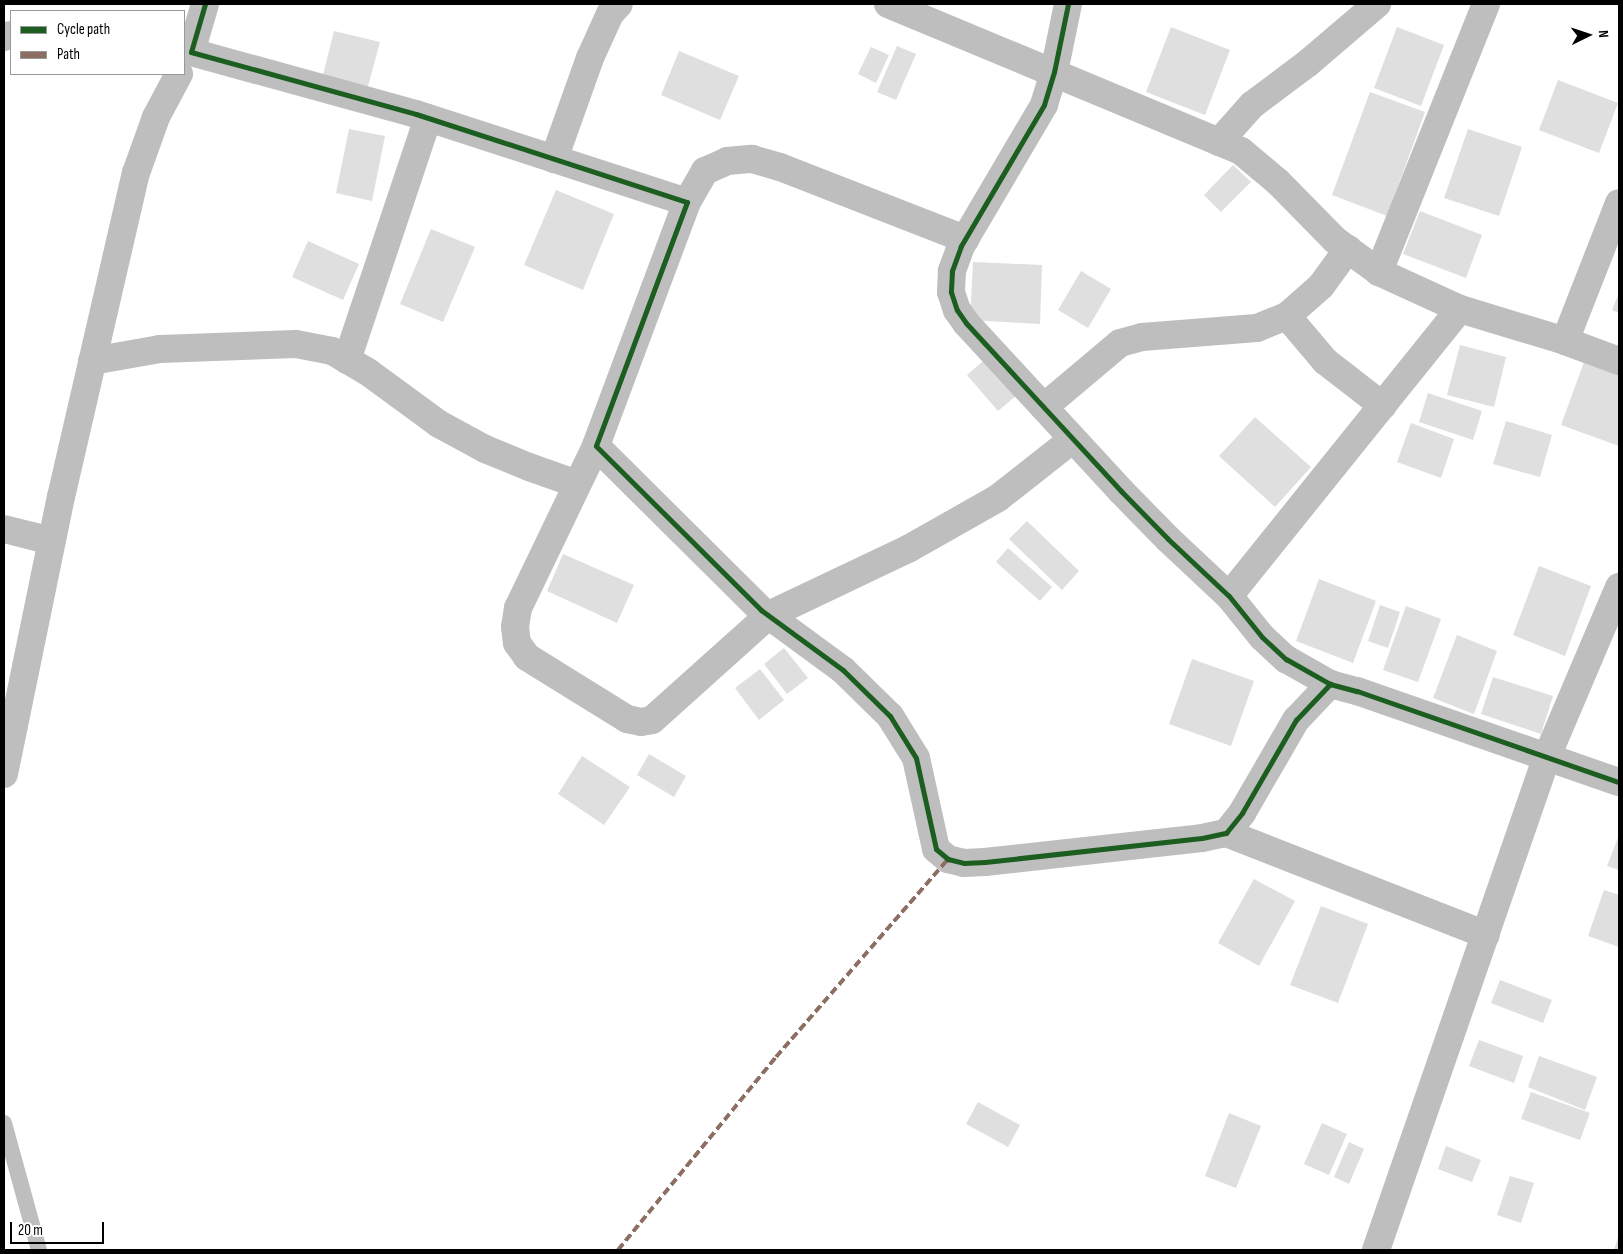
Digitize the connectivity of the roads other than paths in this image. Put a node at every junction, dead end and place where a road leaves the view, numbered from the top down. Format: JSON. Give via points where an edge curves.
{"nodes":[{"id":1,"x":205,"y":4,"type":"edge"},
{"id":2,"x":620,"y":4,"type":"edge"},
{"id":3,"x":888,"y":4,"type":"edge"},
{"id":4,"x":1068,"y":4,"type":"edge"},
{"id":5,"x":1377,"y":4,"type":"edge"},
{"id":6,"x":1486,"y":4,"type":"edge"},
{"id":7,"x":185,"y":57,"type":"edge"},
{"id":8,"x":185,"y":60,"type":"edge"},
{"id":9,"x":1054,"y":72,"type":"junction"},
{"id":10,"x":177,"y":75,"type":"edge"},
{"id":11,"x":428,"y":118,"type":"junction"},
{"id":12,"x":1219,"y":142,"type":"junction"},
{"id":13,"x":554,"y":159,"type":"junction"},
{"id":14,"x":687,"y":202,"type":"junction"},
{"id":15,"x":1619,"y":203,"type":"edge"},
{"id":16,"x":965,"y":239,"type":"junction"},
{"id":17,"x":1348,"y":249,"type":"junction"},
{"id":18,"x":1379,"y":272,"type":"junction"},
{"id":19,"x":1460,"y":309,"type":"junction"},
{"id":20,"x":1287,"y":316,"type":"junction"},
{"id":21,"x":1565,"y":341,"type":"junction"},
{"id":22,"x":347,"y":360,"type":"junction"},
{"id":23,"x":92,"y":361,"type":"junction"},
{"id":24,"x":1619,"y":361,"type":"edge"},
{"id":25,"x":1383,"y":406,"type":"junction"},
{"id":26,"x":1044,"y":407,"type":"junction"},
{"id":27,"x":1073,"y":439,"type":"junction"},
{"id":28,"x":596,"y":446,"type":"junction"},
{"id":29,"x":577,"y":484,"type":"junction"},
{"id":30,"x":4,"y":529,"type":"edge"},
{"id":31,"x":52,"y":541,"type":"junction"},
{"id":32,"x":1619,"y":587,"type":"edge"},
{"id":33,"x":1229,"y":596,"type":"junction"},
{"id":34,"x":769,"y":615,"type":"junction"},
{"id":35,"x":1330,"y":684,"type":"junction"},
{"id":36,"x":1546,"y":758,"type":"junction"},
{"id":37,"x":4,"y":774,"type":"edge"},
{"id":38,"x":1619,"y":782,"type":"edge"},
{"id":39,"x":1226,"y":833,"type":"junction"},
{"id":40,"x":1486,"y":935,"type":"junction"},
{"id":41,"x":4,"y":1123,"type":"edge"},
{"id":42,"x":1385,"y":1247,"type":"edge"},
{"id":43,"x":38,"y":1250,"type":"edge"}],
"edges":[{"from":1,"to":7,"type":"street"},
{"from":2,"to":13,"type":"street","via":[[610,14],[590,58]]},
{"from":3,"to":9,"type":"street"},
{"from":4,"to":9,"type":"street"},
{"from":5,"to":12,"type":"street","via":[[1308,63],[1252,105]]},
{"from":6,"to":18,"type":"street"},
{"from":8,"to":11,"type":"street"},
{"from":9,"to":12,"type":"street"},
{"from":9,"to":16,"type":"street","via":[[1034,125]]},
{"from":10,"to":23,"type":"street","via":[[156,117],[136,173]]},
{"from":11,"to":13,"type":"street"},
{"from":11,"to":22,"type":"street"},
{"from":12,"to":17,"type":"street","via":[[1241,152],[1278,182]]},
{"from":13,"to":14,"type":"street"},
{"from":14,"to":16,"type":"street","via":[[705,171],[727,161],[752,160],[780,167]]},
{"from":14,"to":28,"type":"street"},
{"from":15,"to":21,"type":"street"},
{"from":16,"to":26,"type":"street","via":[[952,271],[951,292],[958,310],[966,323]]},
{"from":17,"to":18,"type":"street"},
{"from":17,"to":20,"type":"street","via":[[1321,286]]},
{"from":18,"to":19,"type":"street"},
{"from":19,"to":21,"type":"street"},
{"from":19,"to":25,"type":"street"},
{"from":20,"to":25,"type":"street","via":[[1325,361]]},
{"from":20,"to":26,"type":"street","via":[[1257,328],[1142,337],[1120,342]]},
{"from":21,"to":24,"type":"street"},
{"from":22,"to":23,"type":"street","via":[[332,351],[296,344],[160,349]]},
{"from":22,"to":29,"type":"street","via":[[439,424],[485,449]]},
{"from":23,"to":31,"type":"street"},
{"from":25,"to":33,"type":"street"},
{"from":26,"to":27,"type":"street"},
{"from":27,"to":33,"type":"street","via":[[1168,539]]},
{"from":27,"to":34,"type":"street","via":[[998,498],[908,549]]},
{"from":28,"to":29,"type":"street"},
{"from":28,"to":34,"type":"street"},
{"from":29,"to":34,"type":"street","via":[[518,608],[517,643],[527,657],[627,719],[641,722],[652,720]]},
{"from":30,"to":31,"type":"street"},
{"from":31,"to":37,"type":"street"},
{"from":32,"to":36,"type":"street"},
{"from":33,"to":35,"type":"street","via":[[1262,637],[1286,659]]},
{"from":34,"to":39,"type":"street","via":[[842,670],[890,716],[916,758],[936,848],[948,859],[964,863],[985,862]]},
{"from":35,"to":36,"type":"street"},
{"from":35,"to":39,"type":"street","via":[[1296,720],[1242,812]]},
{"from":36,"to":38,"type":"street"},
{"from":36,"to":40,"type":"street"},
{"from":39,"to":40,"type":"street"},
{"from":40,"to":42,"type":"street"},
{"from":41,"to":43,"type":"lane"}]}
